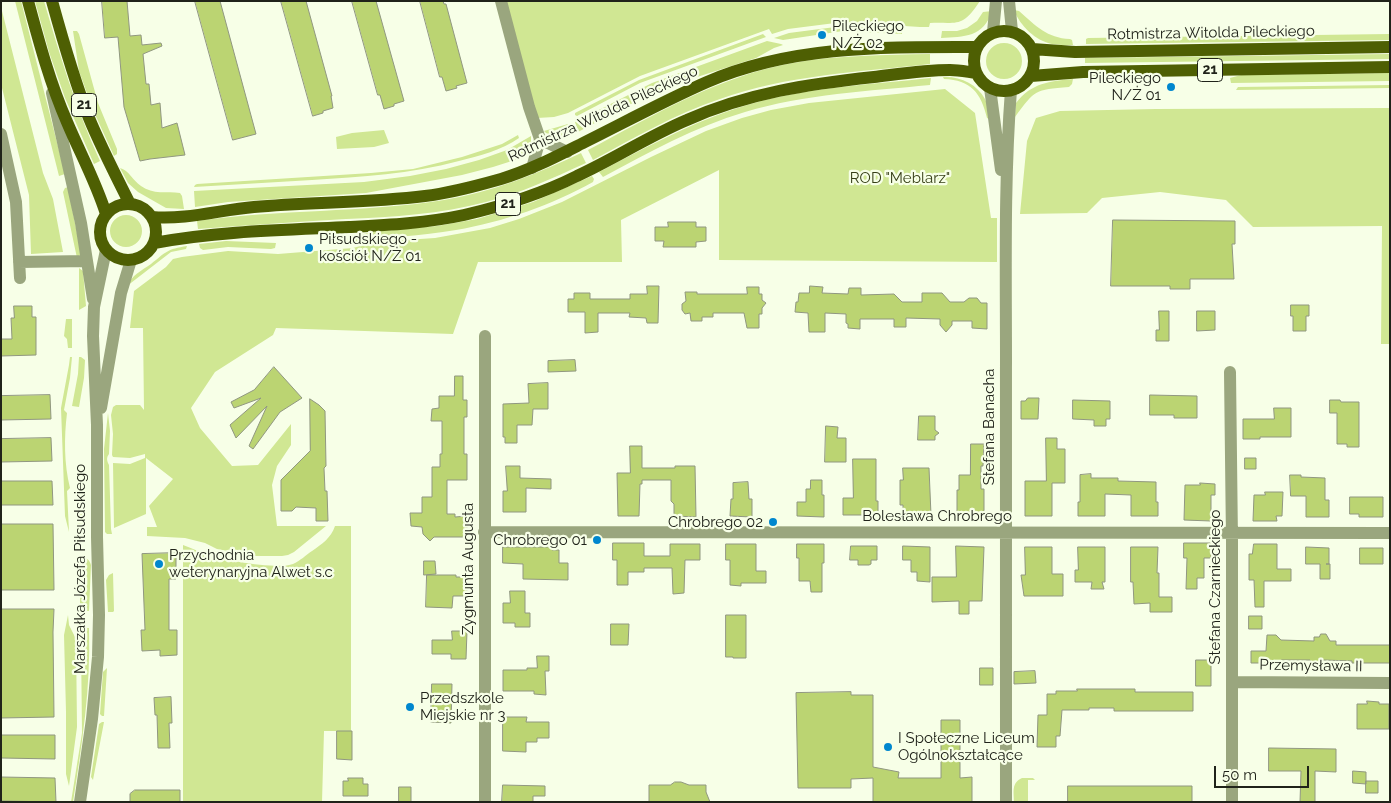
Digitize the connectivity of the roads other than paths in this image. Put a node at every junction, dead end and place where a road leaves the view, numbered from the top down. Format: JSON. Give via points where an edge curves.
{"nodes":[{"id":1,"x":28,"y":1,"type":"edge"},
{"id":2,"x":52,"y":1,"type":"edge"},
{"id":3,"x":501,"y":1,"type":"edge"},
{"id":4,"x":996,"y":1,"type":"edge"},
{"id":5,"x":1009,"y":1,"type":"edge"},
{"id":6,"x":993,"y":32,"type":"junction"},
{"id":7,"x":1012,"y":32,"type":"junction"},
{"id":8,"x":977,"y":46,"type":"junction"},
{"id":9,"x":1390,"y":48,"type":"edge"},
{"id":10,"x":1032,"y":49,"type":"junction"},
{"id":11,"x":43,"y":55,"type":"junction"},
{"id":12,"x":1390,"y":67,"type":"edge"},
{"id":13,"x":976,"y":73,"type":"junction"},
{"id":14,"x":1030,"y":76,"type":"junction"},
{"id":15,"x":990,"y":88,"type":"junction"},
{"id":16,"x":1011,"y":90,"type":"junction"},
{"id":17,"x":1,"y":134,"type":"edge"},
{"id":18,"x":540,"y":139,"type":"junction"},
{"id":19,"x":567,"y":152,"type":"junction"},
{"id":20,"x":532,"y":168,"type":"junction"},
{"id":21,"x":1006,"y":202,"type":"junction"},
{"id":22,"x":130,"y":204,"type":"junction"},
{"id":23,"x":106,"y":214,"type":"junction"},
{"id":24,"x":152,"y":217,"type":"junction"},
{"id":25,"x":154,"y":243,"type":"junction"},
{"id":26,"x":106,"y":250,"type":"junction"},
{"id":27,"x":131,"y":260,"type":"junction"},
{"id":28,"x":87,"y":261,"type":"junction"},
{"id":29,"x":19,"y":262,"type":"junction"},
{"id":30,"x":20,"y":278,"type":"dead end"},
{"id":31,"x":94,"y":307,"type":"junction"},
{"id":32,"x":485,"y":336,"type":"dead end"},
{"id":33,"x":1230,"y":372,"type":"dead end"},
{"id":34,"x":97,"y":425,"type":"junction"},
{"id":35,"x":484,"y":532,"type":"junction"},
{"id":36,"x":1005,"y":532,"type":"junction"},
{"id":37,"x":1232,"y":533,"type":"junction"},
{"id":38,"x":1390,"y":533,"type":"edge"},
{"id":39,"x":1232,"y":682,"type":"junction"},
{"id":40,"x":1390,"y":683,"type":"edge"},
{"id":41,"x":80,"y":802,"type":"edge"},
{"id":42,"x":485,"y":802,"type":"edge"},
{"id":43,"x":1006,"y":802,"type":"edge"},
{"id":44,"x":1232,"y":802,"type":"edge"}],
"edges":[{"from":1,"to":11,"type":"main road","number":"21"},
{"from":2,"to":22,"type":"main road","number":"21","via":[[89,119]]},
{"from":3,"to":18,"type":"street"},
{"from":4,"to":6,"type":"street"},
{"from":5,"to":7,"type":"street"},
{"from":6,"to":7,"type":"main road"},
{"from":6,"to":8,"type":"main road"},
{"from":7,"to":10,"type":"main road","via":[[1021,35]]},
{"from":8,"to":13,"type":"main road","via":[[974,55]]},
{"from":8,"to":19,"type":"main road","name":"Rotmistrza Witolda Pileckiego","number":"21","via":[[859,49],[778,60],[708,82]]},
{"from":9,"to":10,"type":"main road","name":"Rotmistrza Witolda Pileckiego","number":"21","via":[[1074,52]]},
{"from":10,"to":14,"type":"main road","via":[[1034,67]]},
{"from":11,"to":23,"type":"main road","number":"21","via":[[67,123]]},
{"from":11,"to":28,"type":"street"},
{"from":12,"to":14,"type":"main road","number":"21"},
{"from":13,"to":15,"type":"main road"},
{"from":13,"to":25,"type":"main road","number":"21","via":[[951,70],[841,81],[739,100],[686,120],[550,188],[508,204],[462,216]]},
{"from":14,"to":16,"type":"main road"},
{"from":15,"to":16,"type":"main road"},
{"from":15,"to":21,"type":"street","name":"Stefana Banacha"},
{"from":16,"to":21,"type":"street","name":"Stefana Banacha"},
{"from":17,"to":29,"type":"street","via":[[16,202]]},
{"from":18,"to":19,"type":"street"},
{"from":18,"to":20,"type":"street"},
{"from":19,"to":20,"type":"main road","name":"Rotmistrza Witolda Pileckiego","number":"21"},
{"from":20,"to":24,"type":"main road","name":"Rotmistrza Witolda Pileckiego","number":"21","via":[[483,184],[424,196]]},
{"from":21,"to":36,"type":"street","name":"Stefana Banacha"},
{"from":22,"to":23,"type":"main road","via":[[113,208]]},
{"from":22,"to":24,"type":"main road","via":[[139,206]]},
{"from":23,"to":26,"type":"main road","via":[[100,232]]},
{"from":24,"to":25,"type":"main road","via":[[156,234]]},
{"from":25,"to":27,"type":"main road","via":[[144,254]]},
{"from":26,"to":27,"type":"main road","via":[[122,260]]},
{"from":26,"to":31,"type":"street","name":"Marszałka Józefa Piłsudskiego"},
{"from":27,"to":34,"type":"street","name":"Marszałka Józefa Piłsudskiego","via":[[121,293]]},
{"from":28,"to":29,"type":"street"},
{"from":28,"to":31,"type":"street"},
{"from":29,"to":30,"type":"street"},
{"from":31,"to":34,"type":"street","name":"Marszałka Józefa Piłsudskiego"},
{"from":32,"to":35,"type":"street","name":"Zygmunta Augusta"},
{"from":33,"to":37,"type":"street","name":"Stefana Czarnieckiego"},
{"from":34,"to":41,"type":"street","name":"Marszałka Józefa Piłsudskiego","via":[[99,626],[92,719]]},
{"from":35,"to":36,"type":"street","name":"Bolesława Chrobrego"},
{"from":35,"to":42,"type":"street","name":"Zygmunta Augusta"},
{"from":36,"to":37,"type":"street","name":"Bolesława Chrobrego"},
{"from":36,"to":43,"type":"street","name":"Stefana Banacha"},
{"from":37,"to":38,"type":"street","name":"Bolesława Chrobrego"},
{"from":37,"to":39,"type":"street","name":"Stefana Czarnieckiego"},
{"from":39,"to":40,"type":"street","name":"Przemysława II"},
{"from":39,"to":44,"type":"street","name":"Stefana Czarnieckiego"}]}
